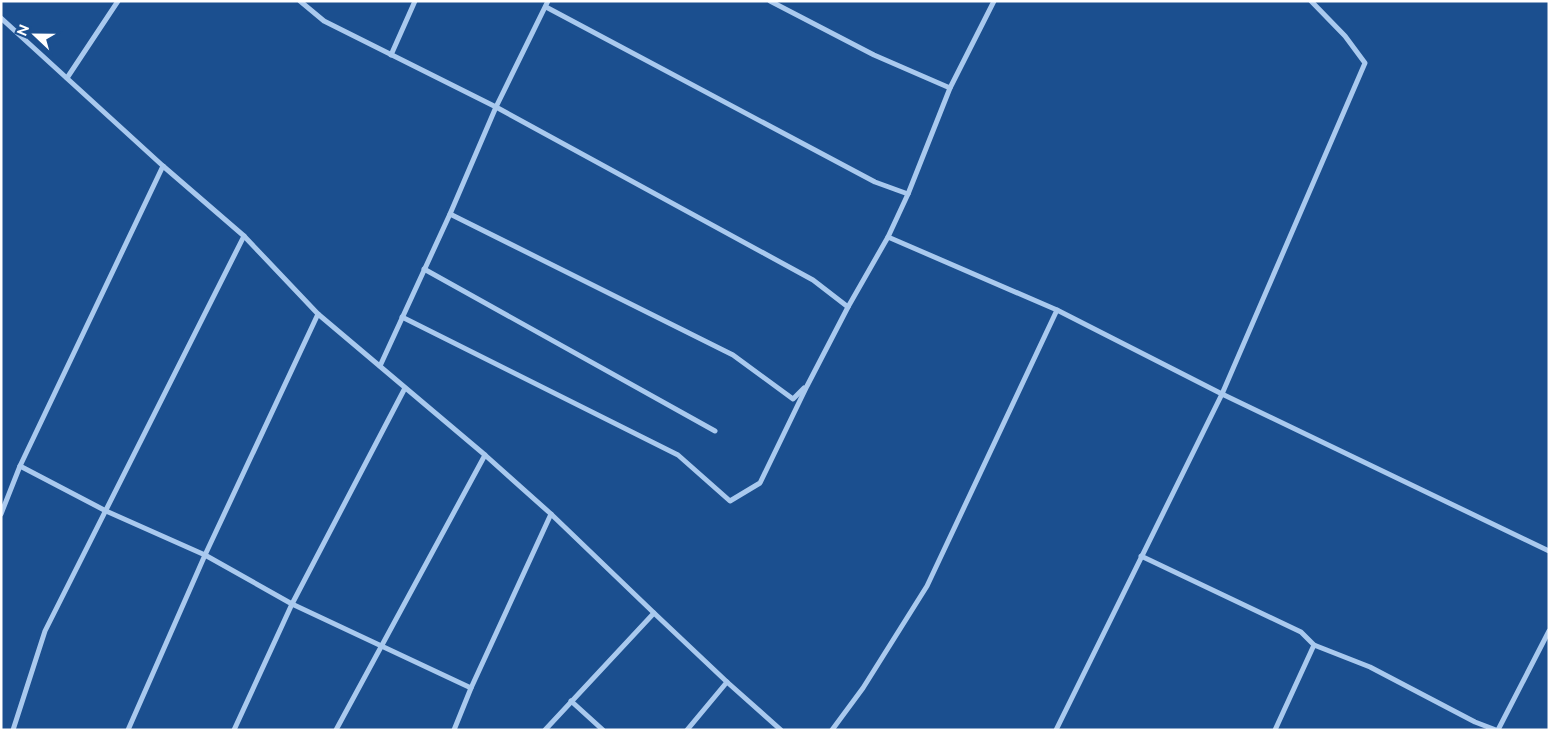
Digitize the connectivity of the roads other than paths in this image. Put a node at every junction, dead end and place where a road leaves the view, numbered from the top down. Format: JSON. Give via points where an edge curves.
{"nodes":[{"id":1,"x":118,"y":1,"type":"edge"},
{"id":2,"x":300,"y":1,"type":"edge"},
{"id":3,"x":414,"y":1,"type":"edge"},
{"id":4,"x":548,"y":1,"type":"edge"},
{"id":5,"x":770,"y":1,"type":"edge"},
{"id":6,"x":994,"y":1,"type":"edge"},
{"id":7,"x":1312,"y":1,"type":"edge"},
{"id":8,"x":546,"y":7,"type":"junction"},
{"id":9,"x":1,"y":18,"type":"edge"},
{"id":10,"x":391,"y":55,"type":"junction"},
{"id":11,"x":67,"y":78,"type":"junction"},
{"id":12,"x":950,"y":88,"type":"junction"},
{"id":13,"x":496,"y":107,"type":"junction"},
{"id":14,"x":163,"y":166,"type":"junction"},
{"id":15,"x":908,"y":194,"type":"junction"},
{"id":16,"x":450,"y":214,"type":"junction"},
{"id":17,"x":244,"y":236,"type":"junction"},
{"id":18,"x":888,"y":238,"type":"junction"},
{"id":19,"x":424,"y":269,"type":"junction"},
{"id":20,"x":848,"y":307,"type":"junction"},
{"id":21,"x":1057,"y":310,"type":"junction"},
{"id":22,"x":318,"y":314,"type":"junction"},
{"id":23,"x":402,"y":316,"type":"junction"},
{"id":24,"x":380,"y":366,"type":"junction"},
{"id":25,"x":806,"y":386,"type":"junction"},
{"id":26,"x":405,"y":388,"type":"junction"},
{"id":27,"x":1222,"y":394,"type":"junction"},
{"id":28,"x":715,"y":431,"type":"dead end"},
{"id":29,"x":485,"y":455,"type":"junction"},
{"id":30,"x":20,"y":466,"type":"junction"},
{"id":31,"x":106,"y":511,"type":"junction"},
{"id":32,"x":1,"y":514,"type":"edge"},
{"id":33,"x":551,"y":514,"type":"junction"},
{"id":34,"x":1549,"y":551,"type":"edge"},
{"id":35,"x":205,"y":555,"type":"junction"},
{"id":36,"x":1140,"y":556,"type":"junction"},
{"id":37,"x":292,"y":604,"type":"junction"},
{"id":38,"x":654,"y":613,"type":"junction"},
{"id":39,"x":1549,"y":631,"type":"edge"},
{"id":40,"x":381,"y":645,"type":"junction"},
{"id":41,"x":1314,"y":645,"type":"junction"},
{"id":42,"x":727,"y":682,"type":"junction"},
{"id":43,"x":471,"y":688,"type":"junction"},
{"id":44,"x":570,"y":701,"type":"junction"},
{"id":45,"x":13,"y":730,"type":"edge"},
{"id":46,"x":128,"y":730,"type":"edge"},
{"id":47,"x":234,"y":730,"type":"edge"},
{"id":48,"x":336,"y":730,"type":"edge"},
{"id":49,"x":454,"y":730,"type":"edge"},
{"id":50,"x":545,"y":730,"type":"edge"},
{"id":51,"x":603,"y":730,"type":"edge"},
{"id":52,"x":688,"y":730,"type":"edge"},
{"id":53,"x":781,"y":730,"type":"edge"},
{"id":54,"x":832,"y":730,"type":"edge"},
{"id":55,"x":1056,"y":730,"type":"edge"},
{"id":56,"x":1275,"y":730,"type":"edge"},
{"id":57,"x":1497,"y":730,"type":"edge"}],
"edges":[{"from":1,"to":11,"type":"street"},
{"from":2,"to":10,"type":"street","via":[[324,21]]},
{"from":3,"to":10,"type":"street"},
{"from":4,"to":8,"type":"street"},
{"from":5,"to":12,"type":"street","via":[[874,55]]},
{"from":6,"to":12,"type":"street"},
{"from":7,"to":27,"type":"street","via":[[1365,63]]},
{"from":8,"to":13,"type":"street"},
{"from":8,"to":15,"type":"street","via":[[875,182]]},
{"from":9,"to":11,"type":"street"},
{"from":10,"to":13,"type":"street"},
{"from":11,"to":14,"type":"street"},
{"from":12,"to":15,"type":"street"},
{"from":13,"to":16,"type":"street"},
{"from":13,"to":20,"type":"street","via":[[813,280]]},
{"from":14,"to":17,"type":"street"},
{"from":14,"to":30,"type":"street"},
{"from":15,"to":18,"type":"street"},
{"from":16,"to":19,"type":"street"},
{"from":16,"to":25,"type":"street","via":[[733,354],[792,399]]},
{"from":17,"to":22,"type":"street"},
{"from":17,"to":31,"type":"street"},
{"from":18,"to":20,"type":"street"},
{"from":18,"to":21,"type":"street"},
{"from":19,"to":23,"type":"street"},
{"from":19,"to":28,"type":"street"},
{"from":20,"to":25,"type":"street"},
{"from":21,"to":27,"type":"street"},
{"from":21,"to":54,"type":"street","via":[[927,586]]},
{"from":22,"to":24,"type":"street"},
{"from":22,"to":35,"type":"street"},
{"from":23,"to":24,"type":"street"},
{"from":23,"to":25,"type":"street","via":[[678,456],[730,502],[760,483]]},
{"from":24,"to":26,"type":"street"},
{"from":26,"to":29,"type":"street"},
{"from":26,"to":37,"type":"street"},
{"from":27,"to":34,"type":"street"},
{"from":27,"to":36,"type":"street"},
{"from":29,"to":33,"type":"street"},
{"from":29,"to":40,"type":"street"},
{"from":30,"to":31,"type":"street"},
{"from":30,"to":32,"type":"street"},
{"from":31,"to":35,"type":"street"},
{"from":31,"to":45,"type":"street","via":[[45,631]]},
{"from":33,"to":38,"type":"street"},
{"from":33,"to":43,"type":"street"},
{"from":35,"to":37,"type":"street"},
{"from":35,"to":46,"type":"street"},
{"from":36,"to":41,"type":"street","via":[[1301,632]]},
{"from":36,"to":55,"type":"street"},
{"from":37,"to":40,"type":"street"},
{"from":37,"to":47,"type":"street"},
{"from":38,"to":42,"type":"street"},
{"from":38,"to":44,"type":"street"},
{"from":39,"to":57,"type":"street"},
{"from":40,"to":43,"type":"street"},
{"from":40,"to":48,"type":"street"},
{"from":41,"to":56,"type":"street"},
{"from":41,"to":57,"type":"street","via":[[1370,667],[1475,722]]},
{"from":42,"to":52,"type":"street"},
{"from":42,"to":53,"type":"street"},
{"from":43,"to":49,"type":"street"},
{"from":44,"to":50,"type":"street"},
{"from":44,"to":51,"type":"street"}]}
